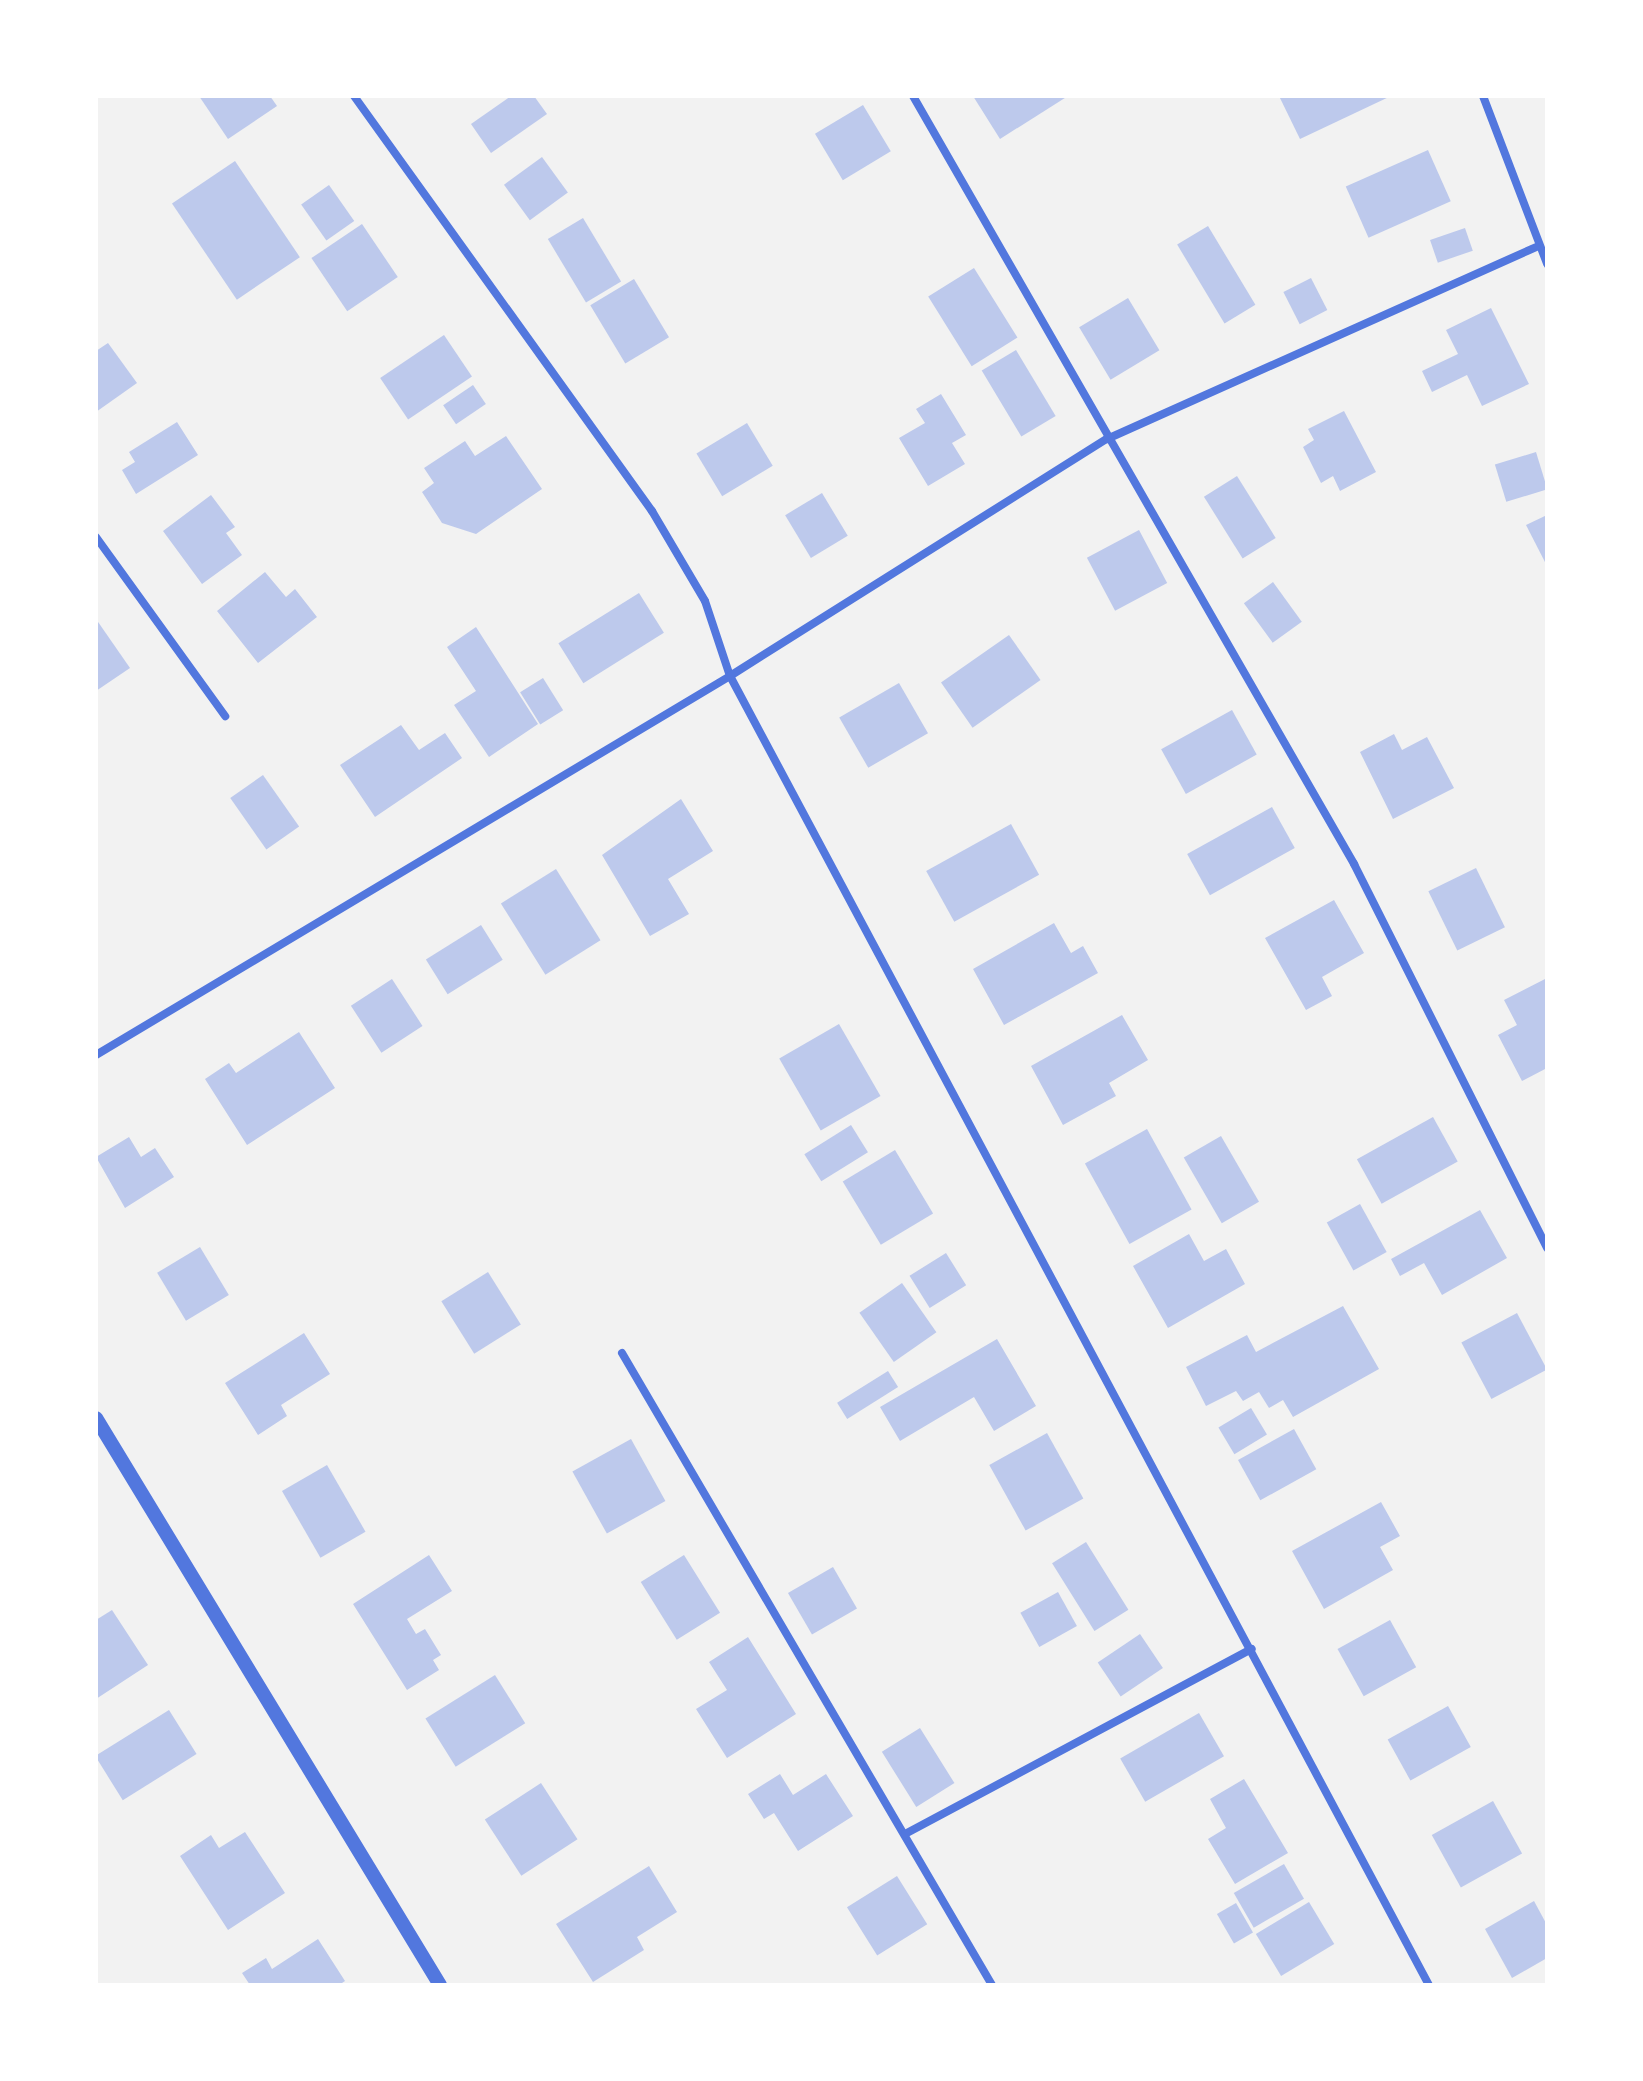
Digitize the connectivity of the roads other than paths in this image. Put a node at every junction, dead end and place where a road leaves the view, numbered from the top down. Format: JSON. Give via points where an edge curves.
{"nodes":[{"id":1,"x":354,"y":96,"type":"edge"},
{"id":2,"x":913,"y":96,"type":"edge"},
{"id":3,"x":1483,"y":96,"type":"edge"},
{"id":4,"x":1536,"y":247,"type":"junction"},
{"id":5,"x":1547,"y":264,"type":"edge"},
{"id":6,"x":1107,"y":439,"type":"junction"},
{"id":7,"x":96,"y":537,"type":"edge"},
{"id":8,"x":730,"y":676,"type":"junction"},
{"id":9,"x":225,"y":716,"type":"dead end"},
{"id":10,"x":96,"y":1055,"type":"edge"},
{"id":11,"x":1547,"y":1248,"type":"edge"},
{"id":12,"x":622,"y":1353,"type":"dead end"},
{"id":13,"x":96,"y":1418,"type":"edge"},
{"id":14,"x":1252,"y":1649,"type":"junction"},
{"id":15,"x":905,"y":1834,"type":"junction"},
{"id":16,"x":440,"y":1985,"type":"edge"},
{"id":17,"x":992,"y":1985,"type":"edge"},
{"id":18,"x":1429,"y":1985,"type":"edge"}],
"edges":[{"from":1,"to":8,"type":"street","via":[[652,511],[705,601]]},
{"from":2,"to":6,"type":"street"},
{"from":3,"to":4,"type":"street"},
{"from":4,"to":5,"type":"street"},
{"from":4,"to":6,"type":"street"},
{"from":6,"to":8,"type":"street"},
{"from":6,"to":11,"type":"street","via":[[1140,482],[1354,864]]},
{"from":7,"to":9,"type":"street"},
{"from":8,"to":10,"type":"street"},
{"from":8,"to":14,"type":"street"},
{"from":12,"to":15,"type":"street"},
{"from":13,"to":16,"type":"street"},
{"from":14,"to":15,"type":"street"},
{"from":14,"to":18,"type":"street"},
{"from":15,"to":17,"type":"street"}]}
